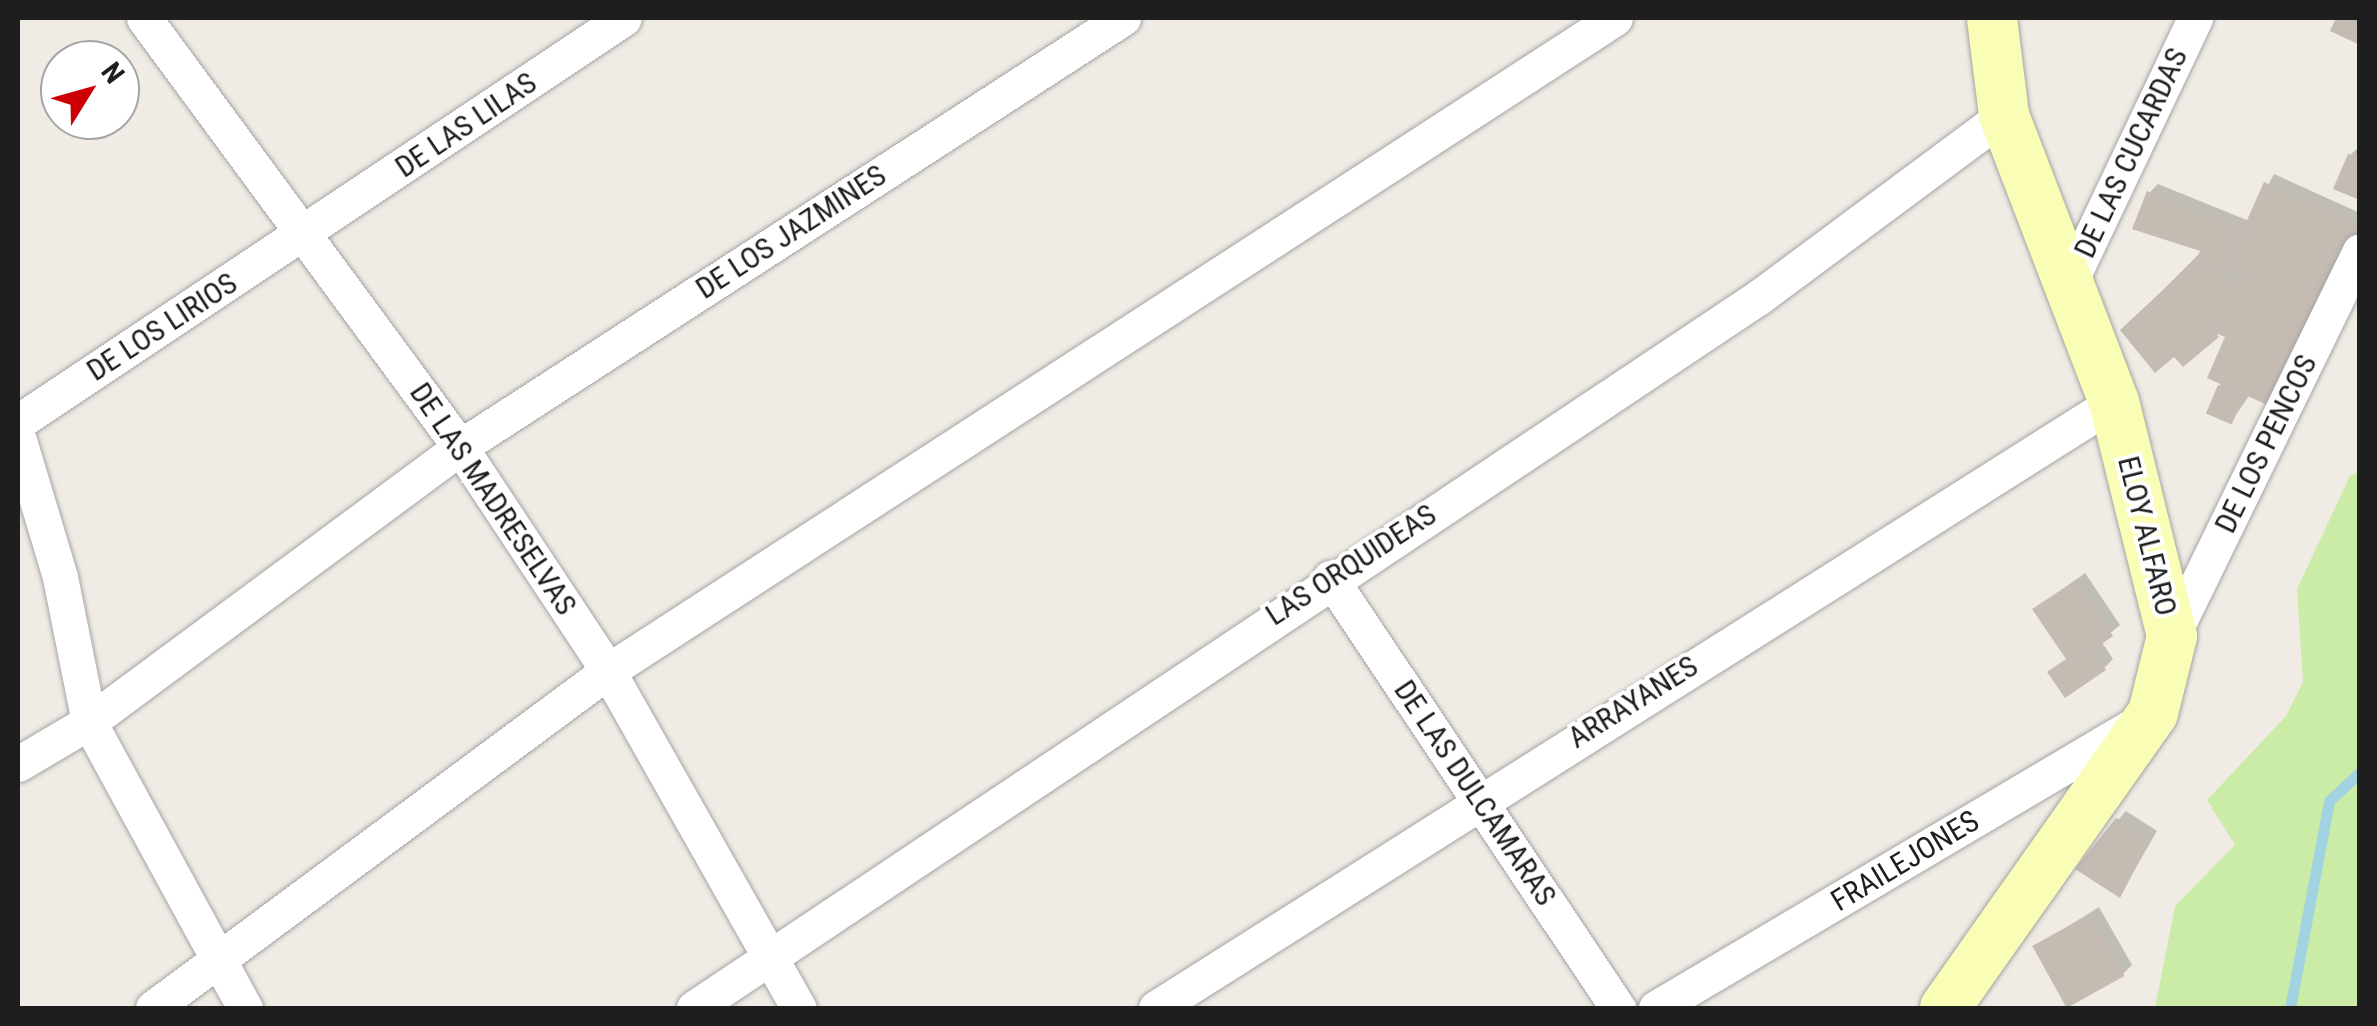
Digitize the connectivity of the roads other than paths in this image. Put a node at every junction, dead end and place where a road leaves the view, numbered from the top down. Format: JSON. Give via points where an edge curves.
{"nodes":[{"id":1,"x":144,"y":18,"type":"edge"},
{"id":2,"x":624,"y":18,"type":"edge"},
{"id":3,"x":1122,"y":18,"type":"edge"},
{"id":4,"x":1615,"y":18,"type":"edge"},
{"id":5,"x":1992,"y":18,"type":"edge"},
{"id":6,"x":2195,"y":18,"type":"edge"},
{"id":7,"x":2004,"y":115,"type":"junction"},
{"id":8,"x":308,"y":233,"type":"junction"},
{"id":9,"x":2360,"y":251,"type":"edge"},
{"id":10,"x":2067,"y":288,"type":"junction"},
{"id":11,"x":2114,"y":402,"type":"junction"},
{"id":12,"x":18,"y":422,"type":"edge"},
{"id":13,"x":18,"y":436,"type":"edge"},
{"id":14,"x":460,"y":447,"type":"junction"},
{"id":15,"x":1330,"y":578,"type":"junction"},
{"id":16,"x":2172,"y":636,"type":"junction"},
{"id":17,"x":608,"y":671,"type":"junction"},
{"id":18,"x":2153,"y":714,"type":"junction"},
{"id":19,"x":89,"y":722,"type":"junction"},
{"id":20,"x":18,"y":764,"type":"edge"},
{"id":21,"x":1480,"y":798,"type":"junction"},
{"id":22,"x":766,"y":956,"type":"junction"},
{"id":23,"x":223,"y":963,"type":"junction"},
{"id":24,"x":153,"y":1008,"type":"edge"},
{"id":25,"x":246,"y":1008,"type":"edge"},
{"id":26,"x":694,"y":1008,"type":"edge"},
{"id":27,"x":799,"y":1008,"type":"edge"},
{"id":28,"x":1156,"y":1008,"type":"edge"},
{"id":29,"x":1618,"y":1008,"type":"edge"},
{"id":30,"x":1656,"y":1008,"type":"edge"},
{"id":31,"x":1945,"y":1008,"type":"edge"}],
"edges":[{"from":1,"to":8,"type":"street","name":"DE LAS MADRESELVAS"},
{"from":2,"to":8,"type":"street","name":"DE LAS LILAS"},
{"from":3,"to":14,"type":"street","name":"DE LOS JAZMINES"},
{"from":4,"to":17,"type":"street"},
{"from":5,"to":7,"type":"street","name":"ELOY ALFARO"},
{"from":6,"to":10,"type":"street","name":"DE LAS CUCARDAS"},
{"from":7,"to":10,"type":"street","name":"ELOY ALFARO"},
{"from":7,"to":15,"type":"street","name":"LAS ORQUIDEAS","via":[[1759,297]]},
{"from":8,"to":12,"type":"street","name":"DE LOS LIRIOS"},
{"from":8,"to":14,"type":"street","name":"DE LAS MADRESELVAS"},
{"from":9,"to":16,"type":"street","name":"DE LOS PENCOS"},
{"from":10,"to":11,"type":"street","name":"ELOY ALFARO"},
{"from":11,"to":16,"type":"street","name":"ELOY ALFARO"},
{"from":11,"to":21,"type":"street","name":"ARRAYANES"},
{"from":13,"to":19,"type":"street","via":[[60,577]]},
{"from":14,"to":17,"type":"street","name":"DE LAS MADRESELVAS"},
{"from":14,"to":19,"type":"street","name":"DE LOS JAZMINES"},
{"from":15,"to":21,"type":"street","name":"DE LAS DULCAMARAS"},
{"from":15,"to":22,"type":"street","name":"LAS ORQUIDEAS"},
{"from":16,"to":18,"type":"street","name":"ELOY ALFARO"},
{"from":17,"to":22,"type":"street","name":"DE LAS MADRESELVAS"},
{"from":17,"to":23,"type":"street"},
{"from":18,"to":30,"type":"street","name":"FRAILEJONES"},
{"from":18,"to":31,"type":"street","name":"ELOY ALFARO"},
{"from":19,"to":20,"type":"street","name":"DE LOS JAZMINES"},
{"from":19,"to":23,"type":"street"},
{"from":21,"to":28,"type":"street","name":"ARRAYANES"},
{"from":21,"to":29,"type":"street","name":"DE LAS DULCAMARAS"},
{"from":22,"to":26,"type":"street","name":"LAS ORQUIDEAS"},
{"from":22,"to":27,"type":"street","name":"DE LAS MADRESELVAS"},
{"from":23,"to":24,"type":"street"},
{"from":23,"to":25,"type":"street"}]}
